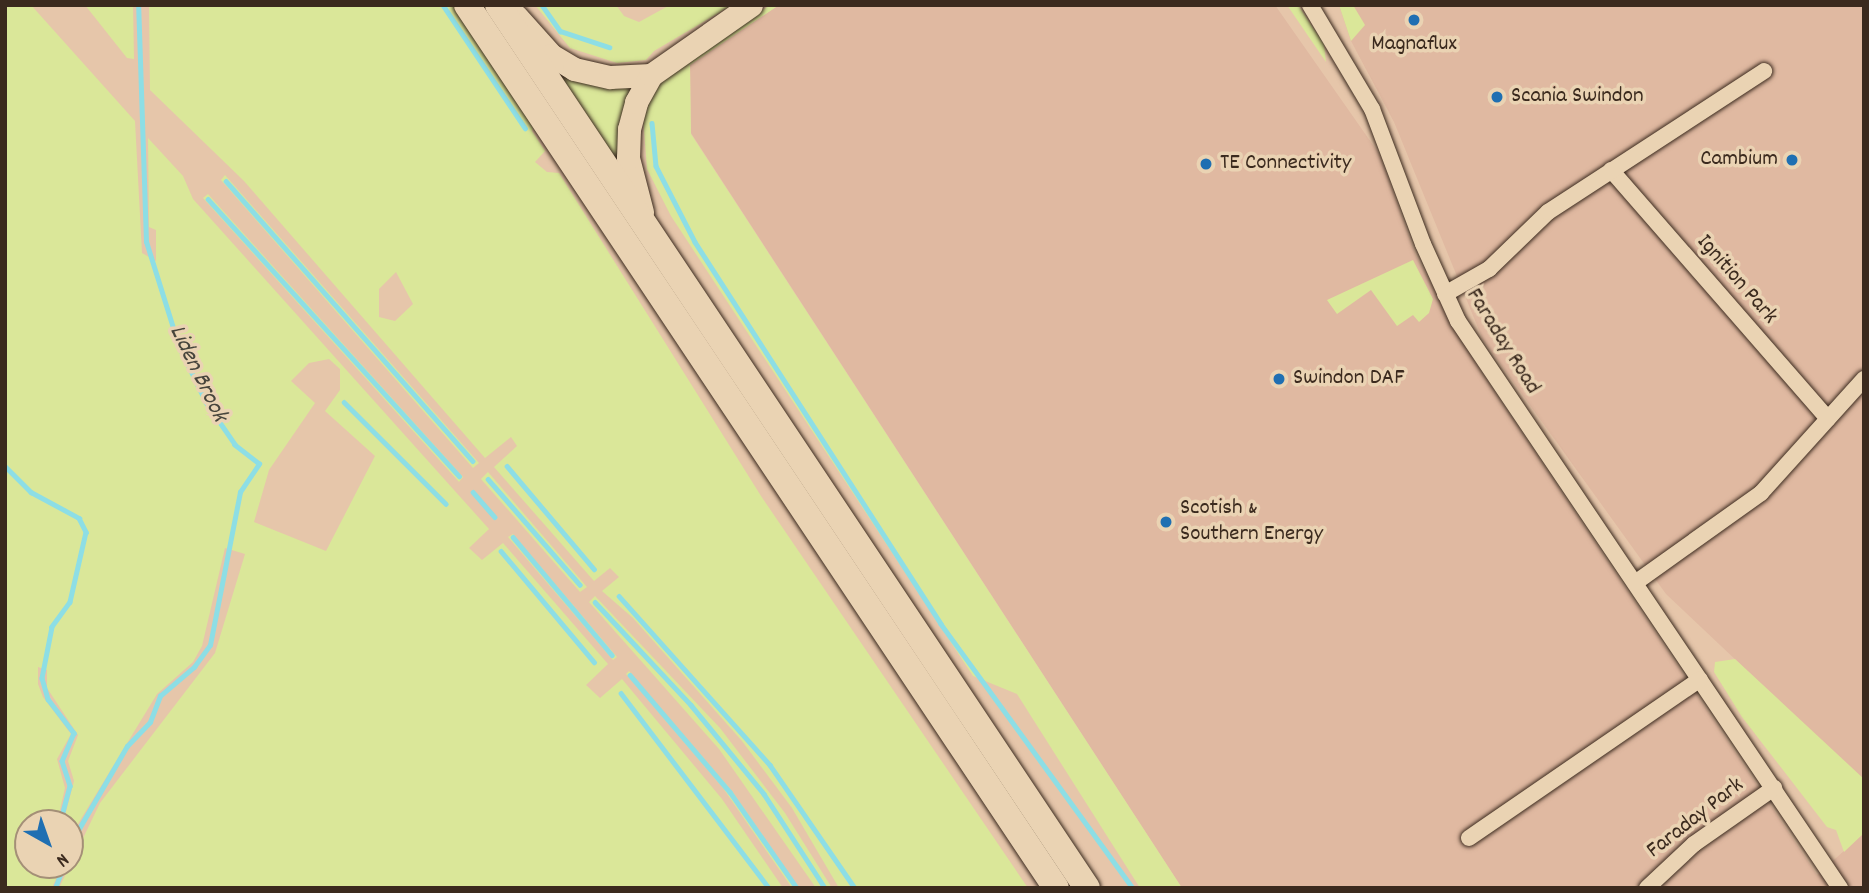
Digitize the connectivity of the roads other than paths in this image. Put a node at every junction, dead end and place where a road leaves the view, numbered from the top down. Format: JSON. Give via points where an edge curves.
{"nodes":[{"id":1,"x":467,"y":5,"type":"edge"},
{"id":2,"x":498,"y":5,"type":"edge"},
{"id":3,"x":507,"y":5,"type":"edge"},
{"id":4,"x":751,"y":5,"type":"edge"},
{"id":5,"x":1310,"y":5,"type":"edge"},
{"id":6,"x":1764,"y":71,"type":"dead end"},
{"id":7,"x":651,"y":75,"type":"junction"},
{"id":8,"x":1611,"y":170,"type":"junction"},
{"id":9,"x":648,"y":232,"type":"junction"},
{"id":10,"x":1445,"y":294,"type":"junction"},
{"id":11,"x":1864,"y":379,"type":"edge"},
{"id":12,"x":1828,"y":419,"type":"junction"},
{"id":13,"x":1635,"y":583,"type":"junction"},
{"id":14,"x":1700,"y":679,"type":"junction"},
{"id":15,"x":1774,"y":788,"type":"junction"},
{"id":16,"x":1469,"y":838,"type":"dead end"},
{"id":17,"x":1056,"y":888,"type":"edge"},
{"id":18,"x":1087,"y":888,"type":"edge"},
{"id":19,"x":1647,"y":888,"type":"edge"},
{"id":20,"x":1840,"y":888,"type":"edge"}],
"edges":[{"from":1,"to":17,"type":"highway"},
{"from":2,"to":9,"type":"highway"},
{"from":3,"to":7,"type":"main road","via":[[551,55],[575,69],[611,77]]},
{"from":4,"to":7,"type":"main road"},
{"from":5,"to":10,"type":"street","name":"Faraday Road","via":[[1373,109]]},
{"from":6,"to":8,"type":"street"},
{"from":7,"to":9,"type":"main road","via":[[633,111],[627,143],[630,175]]},
{"from":8,"to":10,"type":"street","via":[[1548,212],[1489,269]]},
{"from":8,"to":12,"type":"street","name":"Ignition Park"},
{"from":9,"to":18,"type":"highway"},
{"from":10,"to":13,"type":"street","name":"Faraday Road","via":[[1480,355]]},
{"from":11,"to":12,"type":"street"},
{"from":12,"to":13,"type":"street","via":[[1761,493]]},
{"from":13,"to":14,"type":"street","name":"Faraday Road"},
{"from":14,"to":15,"type":"street","name":"Faraday Road"},
{"from":14,"to":16,"type":"street"},
{"from":15,"to":19,"type":"street","name":"Faraday Park","via":[[1694,844]]},
{"from":15,"to":20,"type":"street","name":"Faraday Road"}]}
